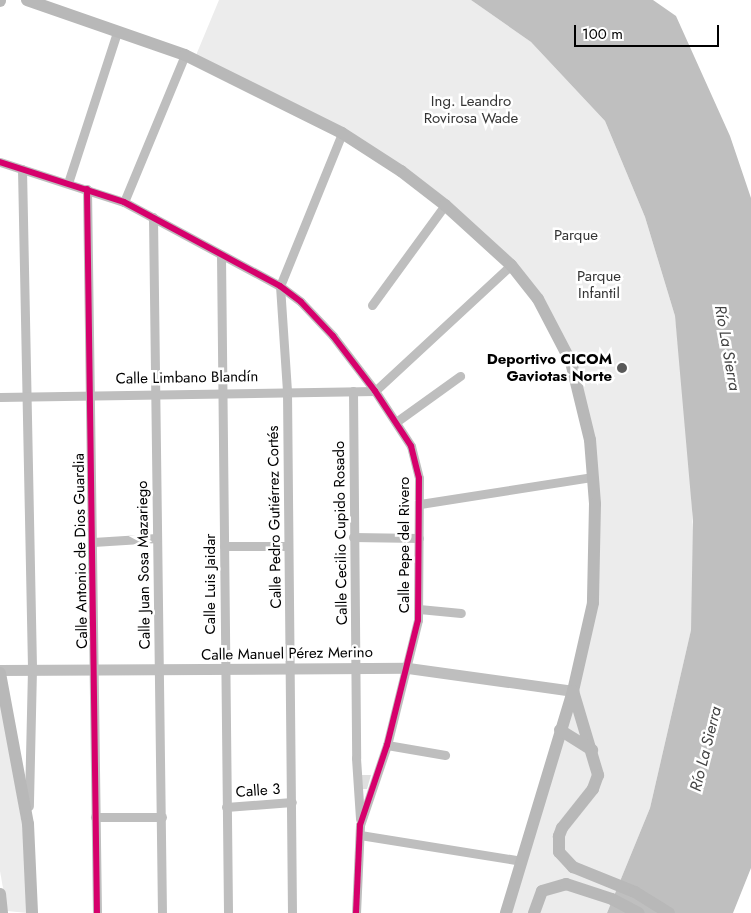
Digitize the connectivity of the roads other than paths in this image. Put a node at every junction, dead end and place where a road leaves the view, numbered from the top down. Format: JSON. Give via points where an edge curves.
{"nodes":[{"id":1,"x":27,"y":0,"type":"edge"},
{"id":2,"x":117,"y":32,"type":"junction"},
{"id":3,"x":185,"y":55,"type":"junction"},
{"id":4,"x":342,"y":134,"type":"junction"},
{"id":5,"x":0,"y":162,"type":"edge"},
{"id":6,"x":22,"y":169,"type":"junction"},
{"id":7,"x":68,"y":183,"type":"junction"},
{"id":8,"x":87,"y":189,"type":"junction"},
{"id":9,"x":124,"y":202,"type":"junction"},
{"id":10,"x":445,"y":205,"type":"junction"},
{"id":11,"x":153,"y":216,"type":"junction"},
{"id":12,"x":221,"y":255,"type":"junction"},
{"id":13,"x":511,"y":265,"type":"junction"},
{"id":14,"x":280,"y":286,"type":"junction"},
{"id":15,"x":372,"y":305,"type":"dead end"},
{"id":16,"x":460,"y":376,"type":"dead end"},
{"id":17,"x":353,"y":390,"type":"junction"},
{"id":18,"x":375,"y":390,"type":"junction"},
{"id":19,"x":222,"y":391,"type":"junction"},
{"id":20,"x":288,"y":391,"type":"junction"},
{"id":21,"x":157,"y":392,"type":"junction"},
{"id":22,"x":91,"y":393,"type":"junction"},
{"id":23,"x":26,"y":396,"type":"junction"},
{"id":24,"x":0,"y":397,"type":"edge"},
{"id":25,"x":396,"y":422,"type":"junction"},
{"id":26,"x":592,"y":477,"type":"junction"},
{"id":27,"x":420,"y":504,"type":"junction"},
{"id":28,"x":354,"y":537,"type":"junction"},
{"id":29,"x":158,"y":538,"type":"junction"},
{"id":30,"x":420,"y":538,"type":"junction"},
{"id":31,"x":93,"y":542,"type":"junction"},
{"id":32,"x":224,"y":546,"type":"junction"},
{"id":33,"x":288,"y":546,"type":"junction"},
{"id":34,"x":419,"y":609,"type":"junction"},
{"id":35,"x":461,"y":613,"type":"dead end"},
{"id":36,"x":357,"y":667,"type":"junction"},
{"id":37,"x":408,"y":668,"type":"junction"},
{"id":38,"x":32,"y":669,"type":"junction"},
{"id":39,"x":290,"y":669,"type":"junction"},
{"id":40,"x":96,"y":670,"type":"junction"},
{"id":41,"x":225,"y":670,"type":"junction"},
{"id":42,"x":0,"y":672,"type":"edge"},
{"id":43,"x":160,"y":672,"type":"junction"},
{"id":44,"x":573,"y":691,"type":"junction"},
{"id":45,"x":560,"y":730,"type":"junction"},
{"id":46,"x":387,"y":745,"type":"junction"},
{"id":47,"x":592,"y":750,"type":"junction"},
{"id":48,"x":445,"y":755,"type":"dead end"},
{"id":49,"x":292,"y":802,"type":"junction"},
{"id":50,"x":226,"y":807,"type":"junction"},
{"id":51,"x":95,"y":817,"type":"junction"},
{"id":52,"x":162,"y":817,"type":"junction"},
{"id":53,"x":28,"y":824,"type":"junction"},
{"id":54,"x":360,"y":824,"type":"junction"},
{"id":55,"x":360,"y":835,"type":"junction"},
{"id":56,"x":522,"y":861,"type":"junction"},
{"id":57,"x":0,"y":894,"type":"edge"},
{"id":58,"x":2,"y":913,"type":"edge"},
{"id":59,"x":32,"y":913,"type":"edge"},
{"id":60,"x":96,"y":913,"type":"edge"},
{"id":61,"x":162,"y":913,"type":"edge"},
{"id":62,"x":228,"y":913,"type":"edge"},
{"id":63,"x":292,"y":913,"type":"edge"},
{"id":64,"x":356,"y":913,"type":"edge"},
{"id":65,"x":506,"y":913,"type":"edge"},
{"id":66,"x":534,"y":913,"type":"edge"},
{"id":67,"x":638,"y":913,"type":"edge"},
{"id":68,"x":669,"y":913,"type":"edge"}],
"edges":[{"from":1,"to":2,"type":"main road"},
{"from":2,"to":3,"type":"main road"},
{"from":2,"to":7,"type":"street"},
{"from":3,"to":4,"type":"main road"},
{"from":3,"to":9,"type":"street"},
{"from":4,"to":10,"type":"main road","via":[[401,171]]},
{"from":4,"to":14,"type":"street","name":"Calle Pedro Gutiérrez Cortés"},
{"from":5,"to":6,"type":"street","name":"Calle Pepe del Rivero"},
{"from":6,"to":7,"type":"street","name":"Calle Pepe del Rivero"},
{"from":6,"to":23,"type":"street"},
{"from":7,"to":8,"type":"street","name":"Calle Pepe del Rivero"},
{"from":8,"to":9,"type":"street","name":"Calle Pepe del Rivero"},
{"from":8,"to":22,"type":"street","name":"Calle Antonio de Dios Guardia"},
{"from":9,"to":11,"type":"street","name":"Calle Pepe del Rivero"},
{"from":10,"to":13,"type":"main road"},
{"from":10,"to":15,"type":"street"},
{"from":11,"to":12,"type":"street","name":"Calle Pepe del Rivero"},
{"from":11,"to":21,"type":"street","name":"Calle Juan Sosa Mazariego"},
{"from":12,"to":14,"type":"street","name":"Calle Pepe del Rivero"},
{"from":12,"to":19,"type":"street","name":"Calle Luis Jaidar"},
{"from":13,"to":18,"type":"street"},
{"from":13,"to":26,"type":"main road","via":[[538,299],[571,362],[590,440]]},
{"from":14,"to":18,"type":"street","name":"Calle Pepe del Rivero","via":[[318,318]]},
{"from":14,"to":20,"type":"street","name":"Calle Pedro Gutiérrez Cortés"},
{"from":16,"to":25,"type":"street"},
{"from":17,"to":18,"type":"street","name":"Calle Limbano Blandín"},
{"from":17,"to":20,"type":"street","name":"Calle Limbano Blandín"},
{"from":17,"to":28,"type":"street","name":"Calle Cecilio Cupido Rosado"},
{"from":18,"to":25,"type":"street","name":"Calle Pepe del Rivero"},
{"from":19,"to":20,"type":"street","name":"Calle Limbano Blandín"},
{"from":19,"to":21,"type":"street","name":"Calle Limbano Blandín"},
{"from":19,"to":32,"type":"street","name":"Calle Luis Jaidar"},
{"from":20,"to":33,"type":"street","name":"Calle Pedro Gutiérrez Cortés"},
{"from":21,"to":22,"type":"street","name":"Calle Limbano Blandín"},
{"from":21,"to":29,"type":"street","name":"Calle Juan Sosa Mazariego"},
{"from":22,"to":23,"type":"street","name":"Calle Limbano Blandín"},
{"from":22,"to":31,"type":"street","name":"Calle Antonio de Dios Guardia"},
{"from":23,"to":24,"type":"street","name":"Calle Limbano Blandín"},
{"from":23,"to":38,"type":"street"},
{"from":25,"to":27,"type":"street","name":"Calle Pepe del Rivero","via":[[411,446],[417,465]]},
{"from":26,"to":27,"type":"street"},
{"from":26,"to":44,"type":"main road","via":[[593,603]]},
{"from":27,"to":30,"type":"street","name":"Calle Pepe del Rivero"},
{"from":28,"to":30,"type":"street"},
{"from":28,"to":36,"type":"street","name":"Calle Cecilio Cupido Rosado"},
{"from":29,"to":31,"type":"street"},
{"from":29,"to":43,"type":"street","name":"Calle Juan Sosa Mazariego"},
{"from":30,"to":34,"type":"street","name":"Calle Pepe del Rivero"},
{"from":31,"to":40,"type":"street","name":"Calle Antonio de Dios Guardia"},
{"from":32,"to":33,"type":"street"},
{"from":32,"to":41,"type":"street","name":"Calle Luis Jaidar"},
{"from":33,"to":39,"type":"street","name":"Calle Pedro Gutiérrez Cortés"},
{"from":34,"to":35,"type":"street"},
{"from":34,"to":37,"type":"street","name":"Calle Pepe del Rivero"},
{"from":36,"to":37,"type":"street","name":"Calle Manuel Pérez Merino"},
{"from":36,"to":39,"type":"street","name":"Calle Manuel Pérez Merino"},
{"from":36,"to":54,"type":"street","name":"Calle Cecilio Cupido Rosado","via":[[356,758]]},
{"from":37,"to":44,"type":"street","name":"Calle Manuel Pérez Merino"},
{"from":37,"to":46,"type":"street","name":"Calle Pepe del Rivero"},
{"from":38,"to":40,"type":"street","name":"Calle Manuel Pérez Merino"},
{"from":38,"to":42,"type":"street","name":"Calle Manuel Pérez Merino"},
{"from":38,"to":53,"type":"street"},
{"from":39,"to":41,"type":"street","name":"Calle Manuel Pérez Merino"},
{"from":39,"to":49,"type":"street","name":"Calle Pedro Gutiérrez Cortés"},
{"from":40,"to":43,"type":"street","name":"Calle Manuel Pérez Merino"},
{"from":40,"to":51,"type":"street","name":"Calle Antonio de Dios Guardia"},
{"from":41,"to":43,"type":"street","name":"Calle Manuel Pérez Merino"},
{"from":41,"to":50,"type":"street","name":"Calle Luis Jaidar"},
{"from":42,"to":53,"type":"main road"},
{"from":43,"to":52,"type":"street","name":"Calle Juan Sosa Mazariego"},
{"from":44,"to":45,"type":"main road"},
{"from":44,"to":47,"type":"main road"},
{"from":45,"to":47,"type":"main road"},
{"from":45,"to":56,"type":"main road"},
{"from":46,"to":48,"type":"street"},
{"from":46,"to":54,"type":"street","name":"Calle Pepe del Rivero"},
{"from":47,"to":68,"type":"main road","via":[[598,775],[562,828],[558,844],[563,859],[581,871],[635,892]]},
{"from":49,"to":50,"type":"street","name":"Calle 3"},
{"from":49,"to":63,"type":"street","name":"Calle Pedro Gutiérrez Cortés"},
{"from":50,"to":62,"type":"street","name":"Calle Luis Jaidar"},
{"from":51,"to":52,"type":"street"},
{"from":51,"to":60,"type":"street","name":"Calle Antonio de Dios Guardia"},
{"from":52,"to":61,"type":"street","name":"Calle Juan Sosa Mazariego"},
{"from":53,"to":59,"type":"main road"},
{"from":54,"to":55,"type":"street","name":"Calle Pepe del Rivero"},
{"from":55,"to":56,"type":"street"},
{"from":55,"to":64,"type":"street","name":"Calle Pepe del Rivero"},
{"from":56,"to":65,"type":"main road"},
{"from":57,"to":58,"type":"main road"},
{"from":66,"to":67,"type":"main road","via":[[542,891],[555,885],[575,886]]}]}
